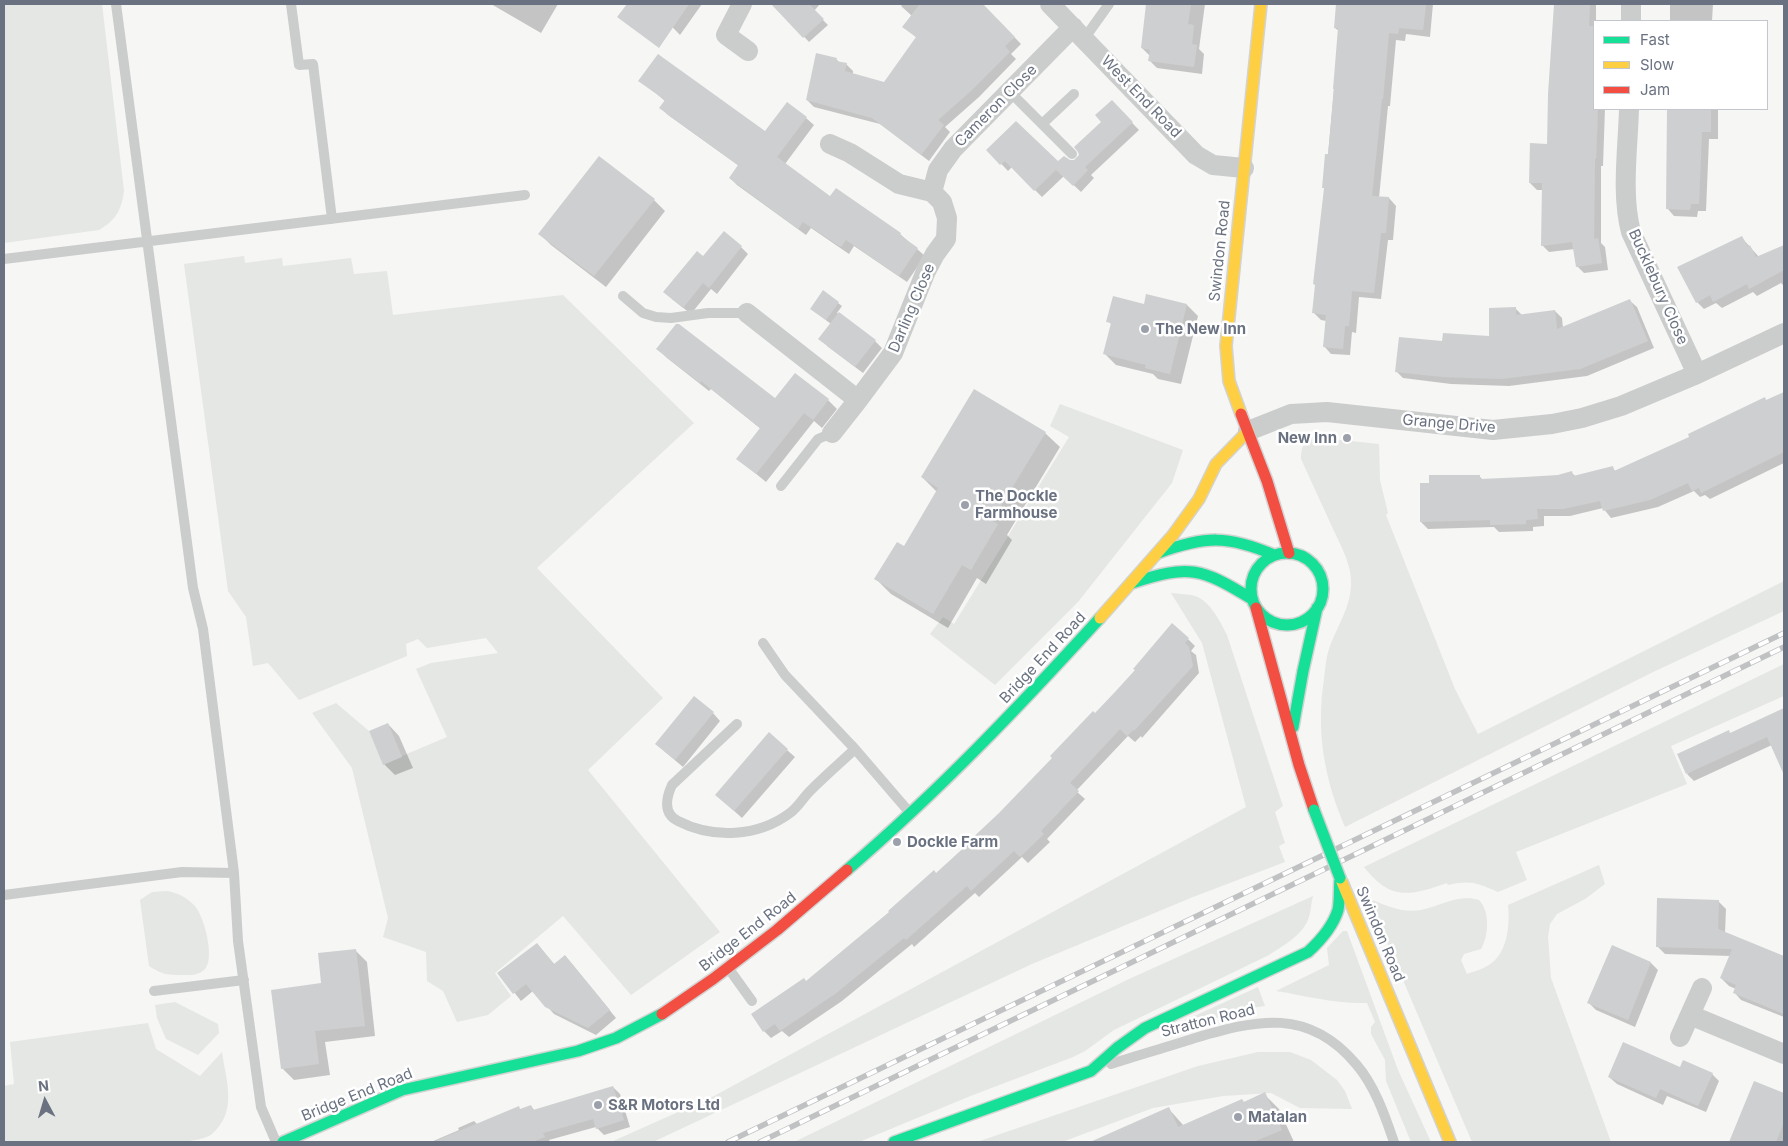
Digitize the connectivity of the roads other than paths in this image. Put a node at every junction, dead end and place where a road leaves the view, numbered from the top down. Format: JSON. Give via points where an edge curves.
{"nodes":[{"id":1,"x":116,"y":4,"type":"edge"},
{"id":2,"x":291,"y":4,"type":"edge"},
{"id":3,"x":742,"y":4,"type":"edge"},
{"id":4,"x":1050,"y":4,"type":"edge"},
{"id":5,"x":1109,"y":4,"type":"edge"},
{"id":6,"x":1261,"y":4,"type":"edge"},
{"id":7,"x":1631,"y":4,"type":"edge"},
{"id":8,"x":1631,"y":20,"type":"edge"},
{"id":9,"x":1078,"y":33,"type":"junction"},
{"id":10,"x":748,"y":51,"type":"dead end"},
{"id":11,"x":1010,"y":92,"type":"junction"},
{"id":12,"x":1074,"y":94,"type":"dead end"},
{"id":13,"x":1629,"y":110,"type":"edge"},
{"id":14,"x":1042,"y":124,"type":"junction"},
{"id":15,"x":830,"y":144,"type":"dead end"},
{"id":16,"x":1072,"y":154,"type":"dead end"},
{"id":17,"x":1244,"y":168,"type":"junction"},
{"id":18,"x":932,"y":192,"type":"junction"},
{"id":19,"x":525,"y":195,"type":"dead end"},
{"id":20,"x":332,"y":219,"type":"junction"},
{"id":21,"x":148,"y":241,"type":"junction"},
{"id":22,"x":4,"y":259,"type":"edge"},
{"id":23,"x":623,"y":296,"type":"dead end"},
{"id":24,"x":747,"y":313,"type":"joint"},
{"id":25,"x":1784,"y":333,"type":"edge"},
{"id":26,"x":1697,"y":374,"type":"junction"},
{"id":27,"x":858,"y":400,"type":"junction"},
{"id":28,"x":1248,"y":431,"type":"junction"},
{"id":29,"x":832,"y":433,"type":"joint"},
{"id":30,"x":781,"y":486,"type":"dead end"},
{"id":31,"x":1158,"y":553,"type":"junction"},
{"id":32,"x":1289,"y":553,"type":"junction"},
{"id":33,"x":1274,"y":556,"type":"junction"},
{"id":34,"x":1132,"y":583,"type":"junction"},
{"id":35,"x":1254,"y":604,"type":"junction"},
{"id":36,"x":1317,"y":608,"type":"junction"},
{"id":37,"x":763,"y":643,"type":"dead end"},
{"id":38,"x":737,"y":724,"type":"dead end"},
{"id":39,"x":1292,"y":734,"type":"junction"},
{"id":40,"x":855,"y":749,"type":"junction"},
{"id":41,"x":911,"y":813,"type":"junction"},
{"id":42,"x":234,"y":873,"type":"junction"},
{"id":43,"x":1340,"y":878,"type":"junction"},
{"id":44,"x":4,"y":895,"type":"edge"},
{"id":45,"x":728,"y":968,"type":"junction"},
{"id":46,"x":244,"y":980,"type":"junction"},
{"id":47,"x":1702,"y":988,"type":"dead end"},
{"id":48,"x":154,"y":991,"type":"dead end"},
{"id":49,"x":752,"y":1001,"type":"dead end"},
{"id":50,"x":1690,"y":1015,"type":"junction"},
{"id":51,"x":1680,"y":1037,"type":"dead end"},
{"id":52,"x":1784,"y":1054,"type":"edge"},
{"id":53,"x":1091,"y":1071,"type":"junction"},
{"id":54,"x":276,"y":1142,"type":"edge"},
{"id":55,"x":283,"y":1142,"type":"edge"},
{"id":56,"x":894,"y":1142,"type":"edge"},
{"id":57,"x":1394,"y":1142,"type":"edge"},
{"id":58,"x":1450,"y":1142,"type":"edge"}],
"edges":[{"from":1,"to":21,"type":"lane"},
{"from":2,"to":20,"type":"lane","via":[[299,65],[313,64]]},
{"from":3,"to":10,"type":"street","via":[[726,35]]},
{"from":4,"to":9,"type":"street","name":"West End Road"},
{"from":5,"to":9,"type":"lane"},
{"from":6,"to":17,"type":"main road","name":"Swindon Road"},
{"from":7,"to":8,"type":"street"},
{"from":9,"to":11,"type":"street","name":"Cameron Close"},
{"from":9,"to":17,"type":"street","name":"West End Road","via":[[1196,154],[1214,164]]},
{"from":11,"to":14,"type":"lane"},
{"from":11,"to":18,"type":"street","name":"Cameron Close","via":[[953,148],[938,170]]},
{"from":12,"to":14,"type":"lane"},
{"from":13,"to":26,"type":"street","name":"Bucklebury Close","via":[[1625,200],[1631,232]]},
{"from":14,"to":16,"type":"lane"},
{"from":15,"to":18,"type":"street","via":[[899,184]]},
{"from":17,"to":28,"type":"main road","name":"Swindon Road","via":[[1226,346],[1229,381]]},
{"from":18,"to":27,"type":"street","name":"Darling Close","via":[[945,209],[946,238],[922,280],[893,353]]},
{"from":19,"to":20,"type":"lane"},
{"from":20,"to":21,"type":"lane"},
{"from":21,"to":22,"type":"lane"},
{"from":21,"to":42,"type":"lane"},
{"from":23,"to":24,"type":"lane","via":[[643,313],[656,317]]},
{"from":24,"to":27,"type":"street"},
{"from":25,"to":26,"type":"street","name":"Grange Drive"},
{"from":26,"to":28,"type":"street","name":"Grange Drive","via":[[1621,406],[1552,424],[1493,430],[1327,412],[1291,414]]},
{"from":27,"to":29,"type":"street","name":"Darling Close"},
{"from":28,"to":31,"type":"main road","name":"Bridge End Road","via":[[1216,464],[1194,507]]},
{"from":28,"to":32,"type":"main road","name":"Swindon Road"},
{"from":29,"to":30,"type":"lane","via":[[818,439]]},
{"from":31,"to":33,"type":"main road","via":[[1197,540],[1214,539],[1247,543]]},
{"from":31,"to":34,"type":"main road","name":"Bridge End Road"},
{"from":32,"to":33,"type":"main road"},
{"from":32,"to":36,"type":"main road","via":[[1308,560],[1319,573],[1323,592]]},
{"from":33,"to":35,"type":"main road","via":[[1255,572],[1251,585]]},
{"from":34,"to":35,"type":"main road","name":"Bridge End Road","via":[[1172,570],[1189,569],[1216,577]]},
{"from":34,"to":41,"type":"main road","name":"Bridge End Road","via":[[1016,710]]},
{"from":35,"to":36,"type":"main road","via":[[1266,618],[1285,625],[1297,624]]},
{"from":35,"to":39,"type":"main road","name":"Swindon Road"},
{"from":36,"to":39,"type":"main road","name":"Swindon Road"},
{"from":37,"to":40,"type":"lane","via":[[785,675]]},
{"from":38,"to":40,"type":"lane","via":[[672,785],[666,796],[669,814],[674,820],[707,832],[729,834],[774,824],[791,812]]},
{"from":39,"to":43,"type":"main road","name":"Swindon Road","bridge":true,"via":[[1299,765]]},
{"from":40,"to":41,"type":"lane"},
{"from":41,"to":45,"type":"main road","name":"Bridge End Road"},
{"from":42,"to":44,"type":"lane","via":[[182,872]]},
{"from":42,"to":46,"type":"lane"},
{"from":43,"to":53,"type":"main road","name":"Stratton Road","via":[[1338,909],[1333,921],[1308,952],[1145,1028]]},
{"from":43,"to":58,"type":"main road","name":"Swindon Road"},
{"from":45,"to":49,"type":"lane"},
{"from":45,"to":55,"type":"main road","name":"Bridge End Road","via":[[663,1014],[616,1038],[547,1059],[402,1090]]},
{"from":46,"to":48,"type":"lane"},
{"from":46,"to":54,"type":"lane","via":[[261,1107]]},
{"from":47,"to":50,"type":"street"},
{"from":50,"to":51,"type":"street"},
{"from":50,"to":52,"type":"street"},
{"from":53,"to":56,"type":"main road","name":"Stratton Road"},
{"from":53,"to":57,"type":"lane","name":"Stratton Road","via":[[1232,1027],[1270,1021],[1297,1025],[1325,1037],[1356,1064],[1376,1097]]}]}
